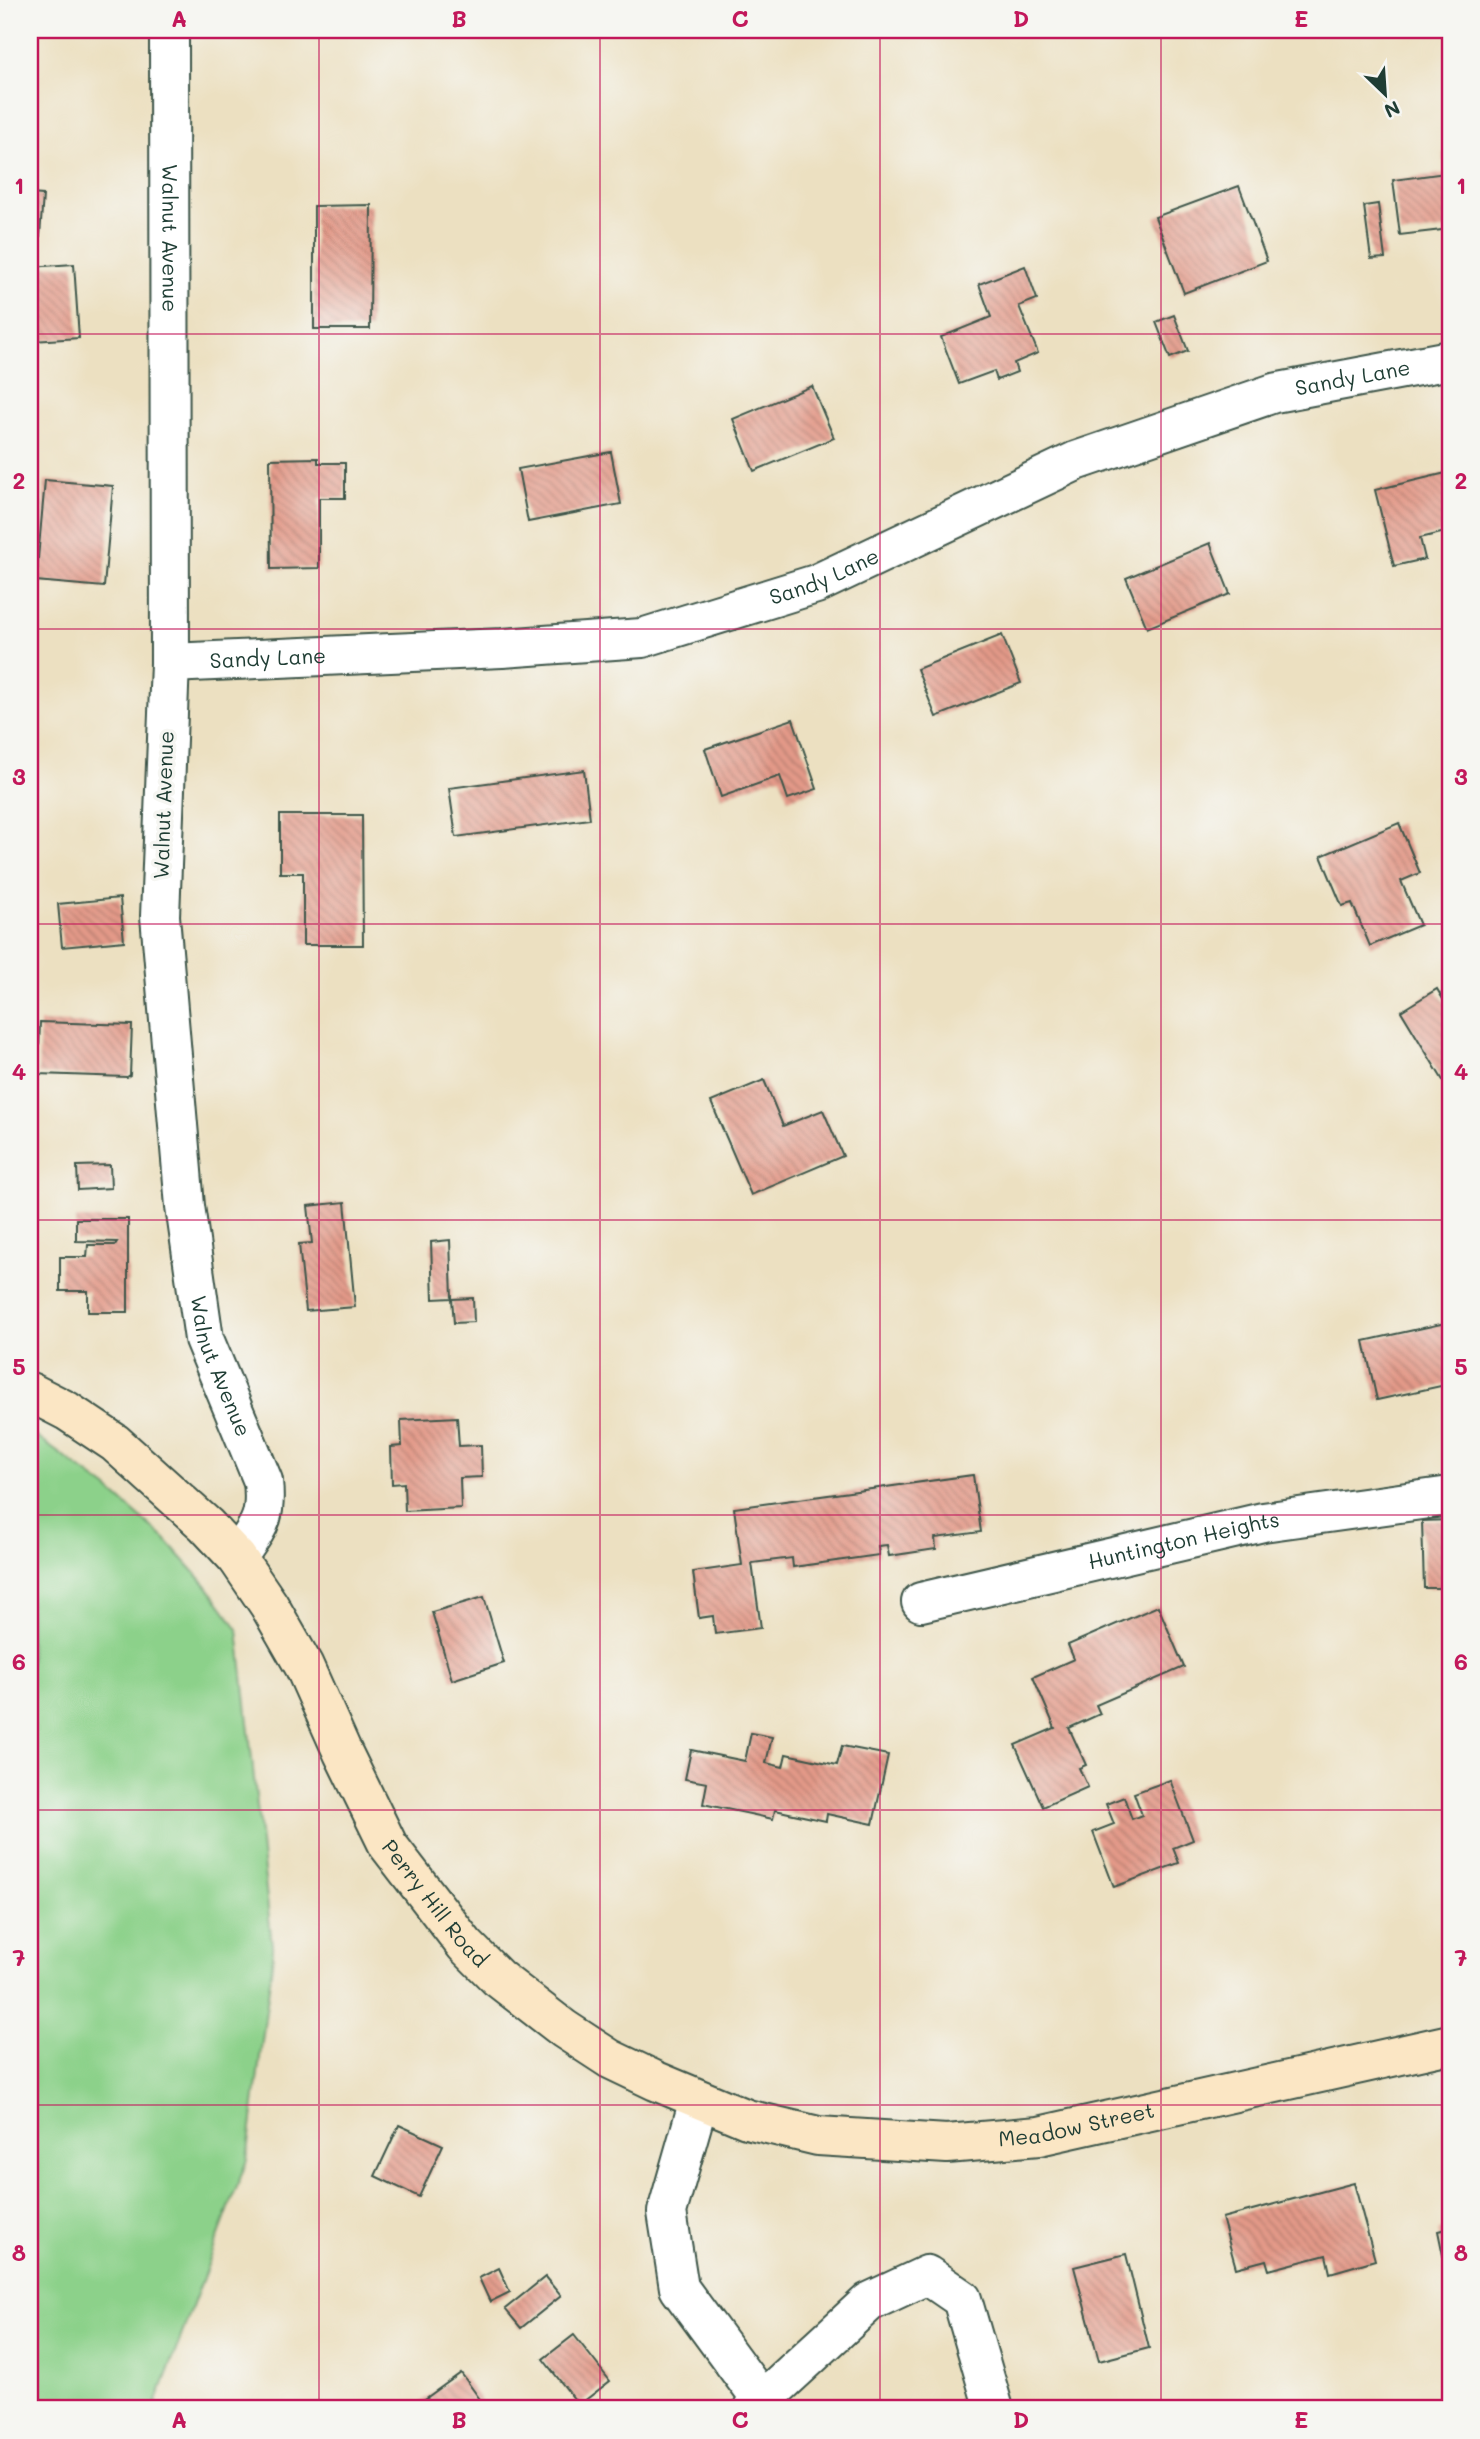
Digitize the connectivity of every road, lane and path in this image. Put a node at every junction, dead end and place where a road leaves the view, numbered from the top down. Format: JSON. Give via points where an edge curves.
{"nodes":[{"id":1,"x":169,"y":30,"type":"edge"},
{"id":2,"x":1450,"y":360,"type":"edge"},
{"id":3,"x":170,"y":663,"type":"junction"},
{"id":4,"x":30,"y":1392,"type":"edge"},
{"id":5,"x":1450,"y":1496,"type":"edge"},
{"id":6,"x":237,"y":1558,"type":"junction"},
{"id":7,"x":921,"y":1602,"type":"dead end"},
{"id":8,"x":1450,"y":2044,"type":"edge"},
{"id":9,"x":699,"y":2100,"type":"junction"},
{"id":10,"x":758,"y":2405,"type":"edge"},
{"id":11,"x":994,"y":2409,"type":"edge"}],
"edges":[{"from":1,"to":3,"type":"street","name":"Walnut Avenue"},
{"from":2,"to":3,"type":"street","name":"Sandy Lane","via":[[1274,393],[1102,452],[816,584],[642,638]]},
{"from":3,"to":6,"type":"street","name":"Walnut Avenue","via":[[160,916],[185,1206],[204,1339],[263,1480],[265,1499],[262,1522]]},
{"from":4,"to":6,"type":"street","name":"Perry Hill Road","via":[[115,1443]]},
{"from":5,"to":7,"type":"street","name":"Huntington Heights","via":[[1263,1522]]},
{"from":6,"to":9,"type":"street","name":"Perry Hill Road","via":[[304,1666],[388,1845],[465,1945],[498,1978],[564,2029],[610,2059]]},
{"from":8,"to":9,"type":"street","name":"Meadow Street","via":[[1039,2136],[947,2144],[818,2136],[747,2119]]},
{"from":9,"to":10,"type":"street","via":[[667,2212],[679,2288]]},
{"from":10,"to":11,"type":"street","via":[[869,2302],[927,2275],[962,2299]]}]}
